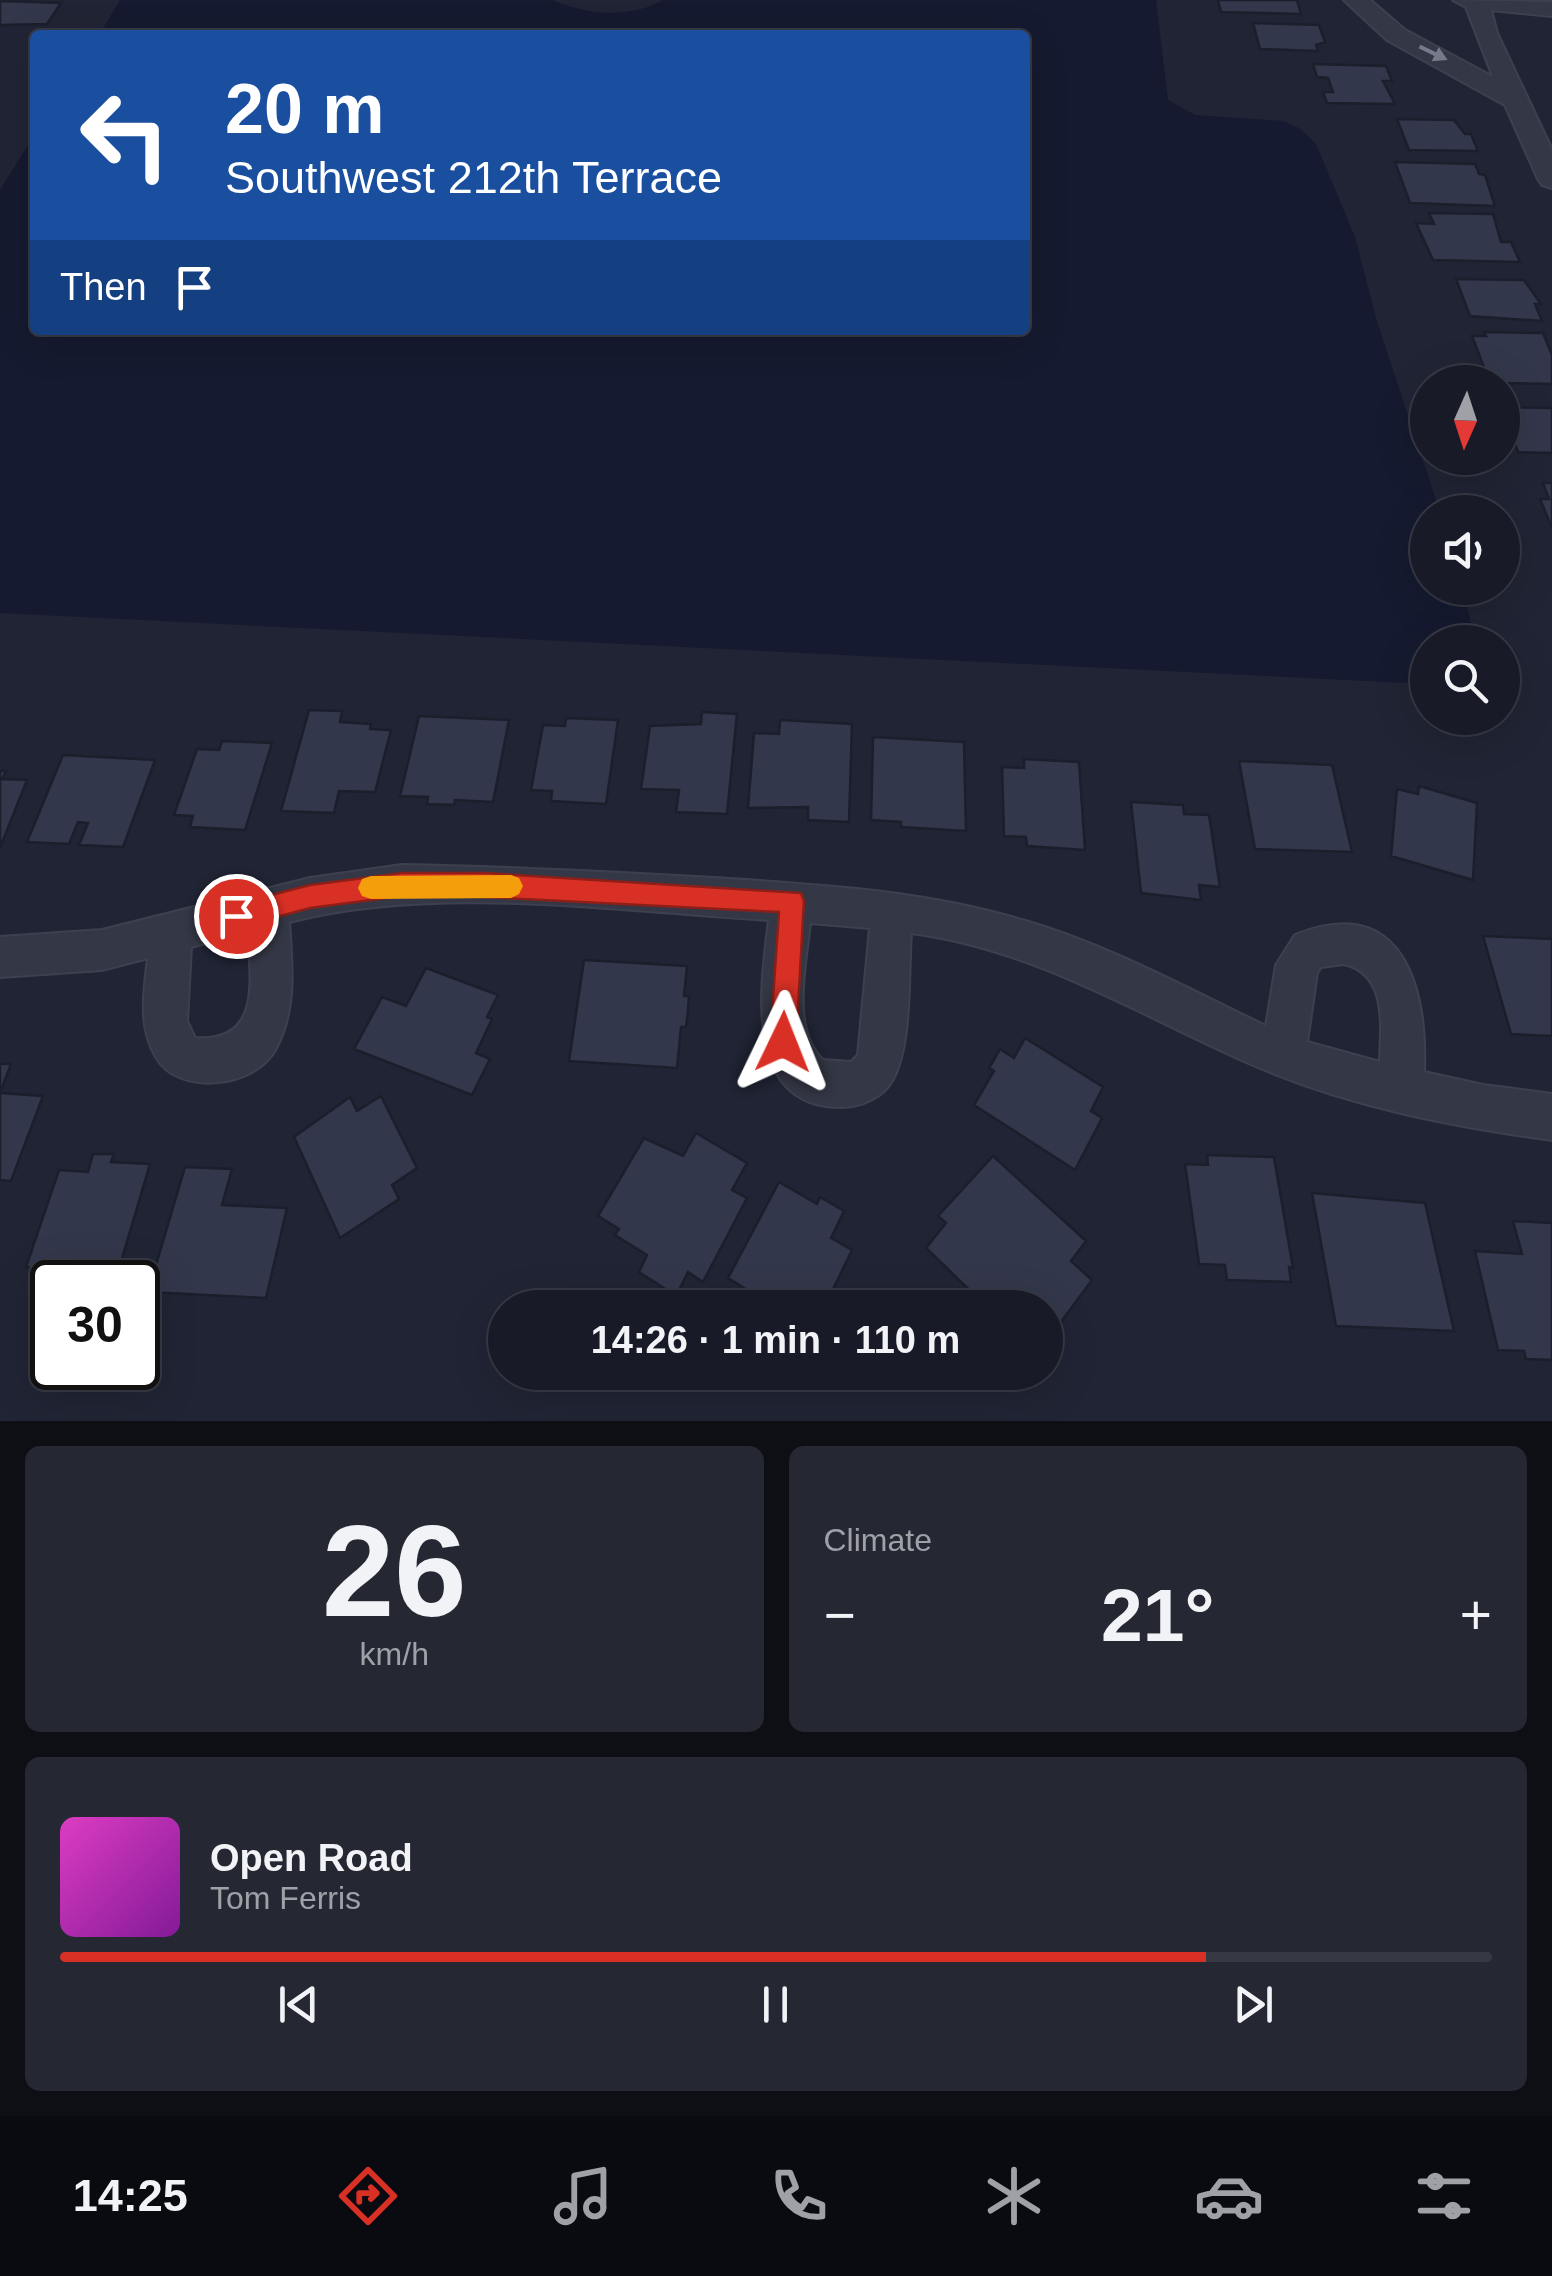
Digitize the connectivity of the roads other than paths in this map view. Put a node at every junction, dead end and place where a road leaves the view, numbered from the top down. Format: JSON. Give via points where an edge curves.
{"nodes":[{"id":1,"x":1356,"y":0,"type":"edge"},
{"id":2,"x":1471,"y":1,"type":"edge"},
{"id":3,"x":1552,"y":9,"type":"edge"},
{"id":4,"x":1515,"y":100,"type":"junction"},
{"id":5,"x":1552,"y":179,"type":"edge"},
{"id":6,"x":792,"y":901,"type":"junction"},
{"id":7,"x":268,"y":907,"type":"junction"},
{"id":8,"x":892,"y":910,"type":"junction"},
{"id":9,"x":172,"y":934,"type":"junction"},
{"id":10,"x":0,"y":957,"type":"edge"},
{"id":11,"x":1283,"y":1055,"type":"junction"},
{"id":12,"x":1402,"y":1092,"type":"junction"},
{"id":13,"x":1552,"y":1116,"type":"edge"}],
"edges":[{"from":1,"to":4,"type":"street","one_way":true,"via":[[1396,35]]},
{"from":2,"to":3,"type":"street"},
{"from":2,"to":4,"type":"street"},
{"from":4,"to":5,"type":"street"},
{"from":6,"to":7,"type":"street","via":[[439,884],[351,890]]},
{"from":6,"to":8,"type":"street"},
{"from":6,"to":8,"type":"street","via":[[783,1042],[805,1077],[827,1086],[854,1086],[872,1076],[879,1062]]},
{"from":7,"to":9,"type":"street"},
{"from":7,"to":9,"type":"street","via":[[264,1027],[234,1058],[186,1061],[171,1048],[166,1028]]},
{"from":8,"to":11,"type":"street","via":[[974,926],[1077,959]]},
{"from":9,"to":10,"type":"street","via":[[86,952]]},
{"from":11,"to":12,"type":"street"},
{"from":11,"to":12,"type":"street","via":[[1297,965],[1310,949],[1344,944],[1370,952],[1398,980]]},
{"from":12,"to":13,"type":"street"}]}
